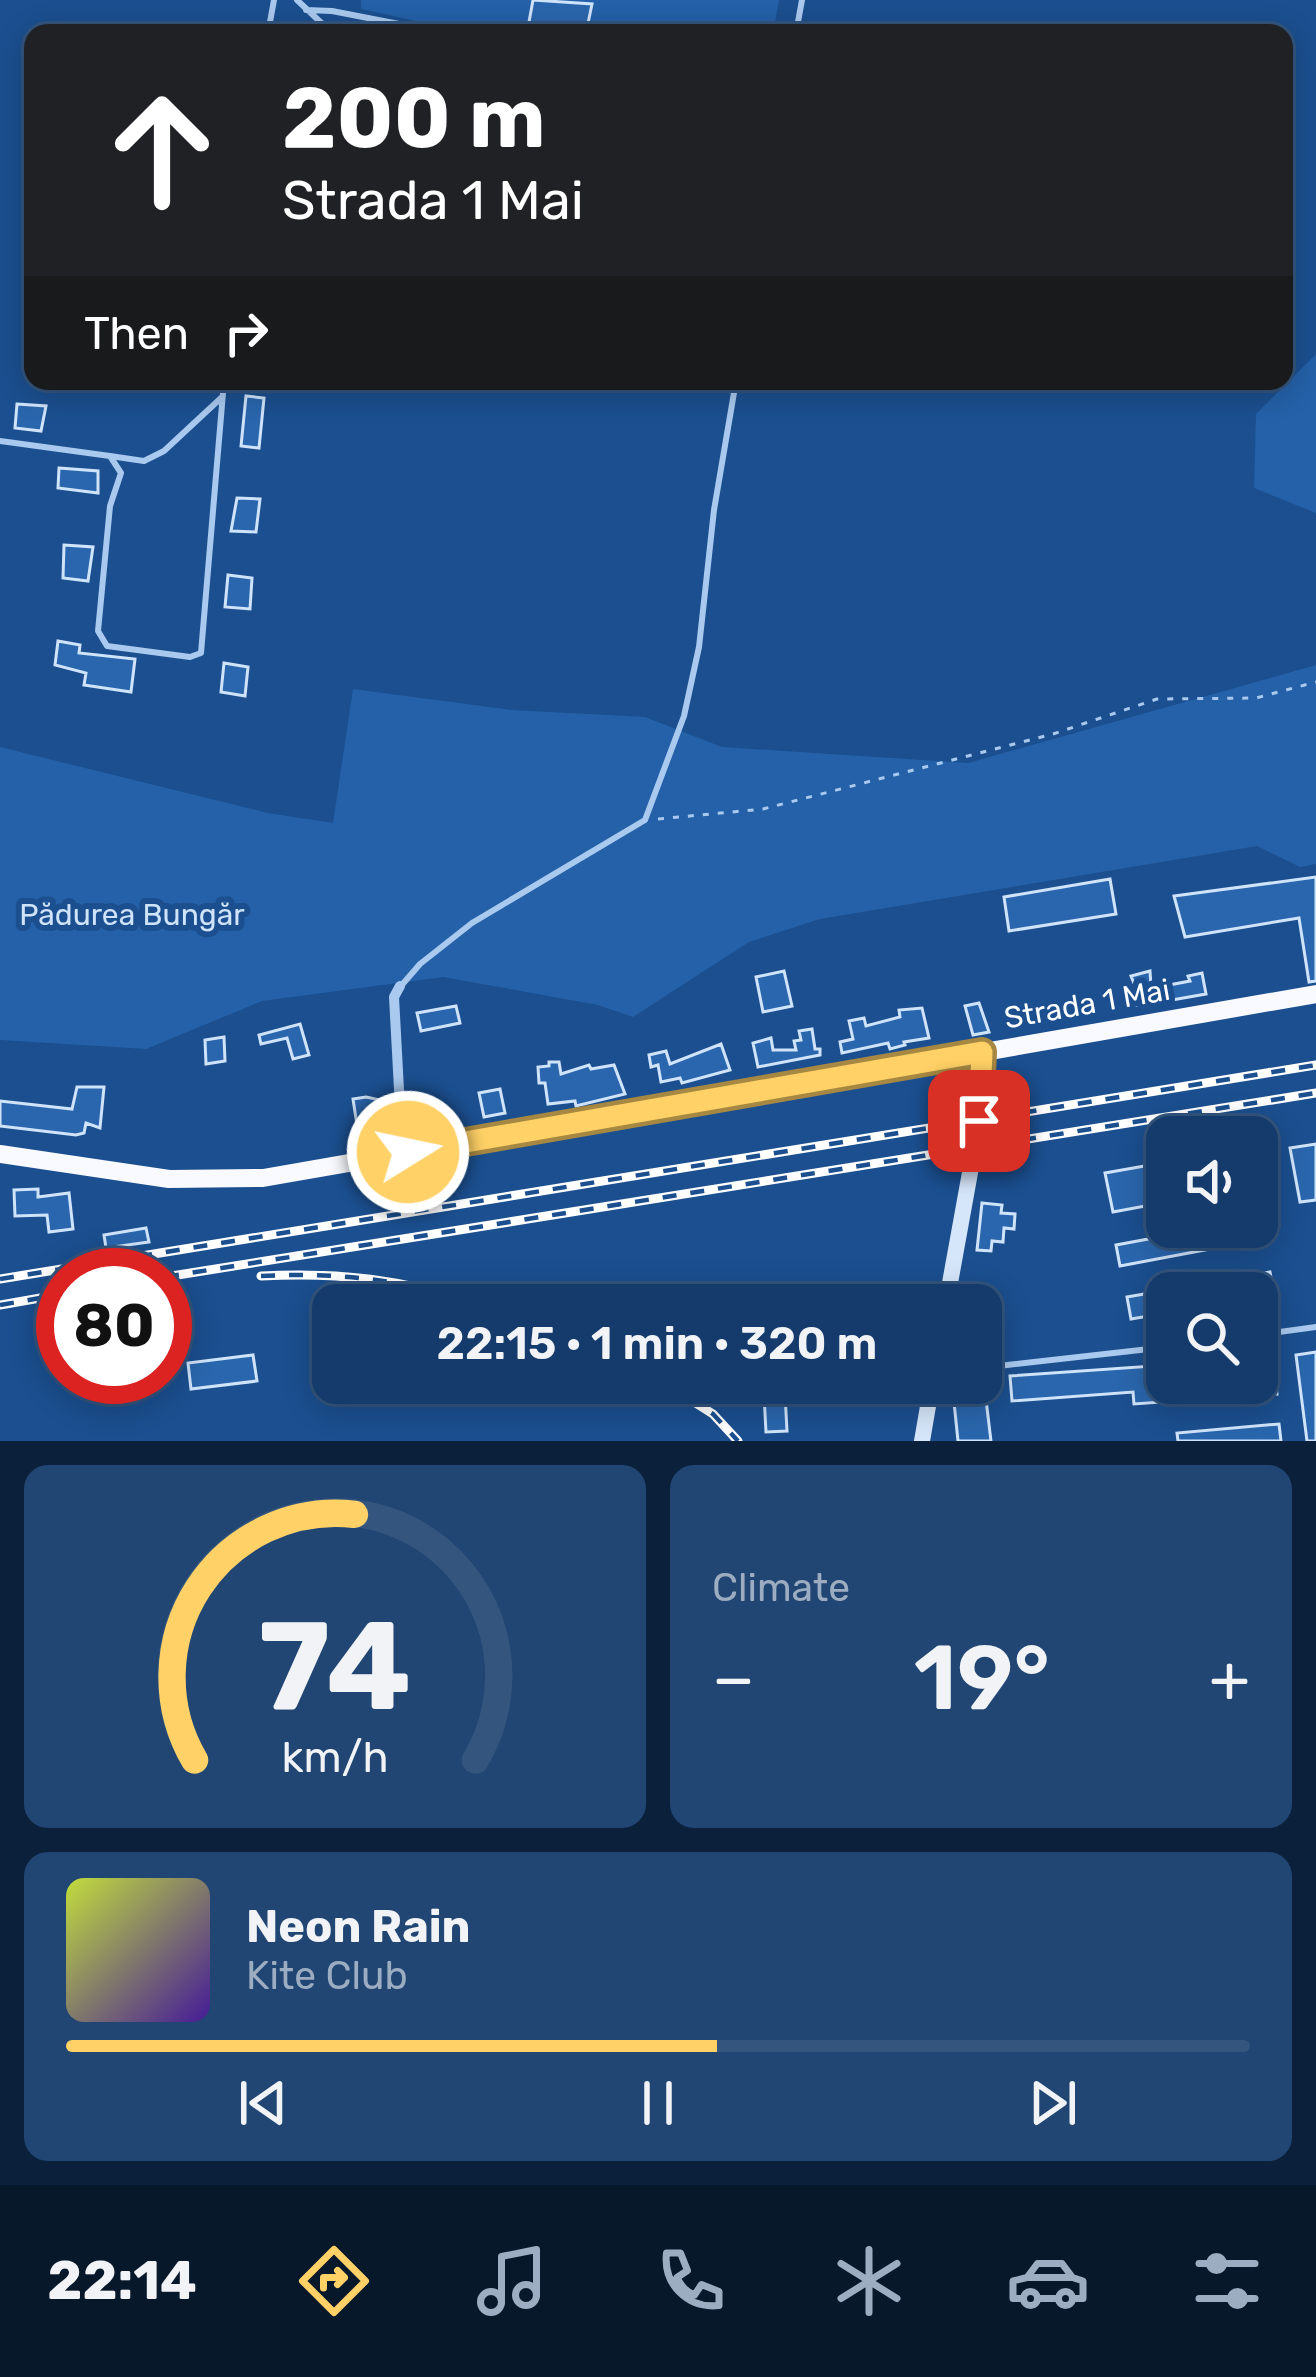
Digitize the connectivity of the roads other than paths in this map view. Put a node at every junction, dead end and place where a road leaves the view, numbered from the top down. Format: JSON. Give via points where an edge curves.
{"nodes":[{"id":1,"x":297,"y":0,"type":"edge"},
{"id":2,"x":306,"y":10,"type":"junction"},
{"id":3,"x":322,"y":24,"type":"edge"},
{"id":4,"x":401,"y":24,"type":"edge"},
{"id":5,"x":223,"y":390,"type":"edge"},
{"id":6,"x":734,"y":390,"type":"edge"},
{"id":7,"x":223,"y":396,"type":"junction"},
{"id":8,"x":0,"y":441,"type":"edge"},
{"id":9,"x":110,"y":456,"type":"junction"},
{"id":10,"x":400,"y":986,"type":"joint"},
{"id":11,"x":1316,"y":994,"type":"edge"},
{"id":12,"x":982,"y":1052,"type":"junction"},
{"id":13,"x":408,"y":1152,"type":"junction"},
{"id":14,"x":0,"y":1154,"type":"edge"},
{"id":15,"x":950,"y":1284,"type":"edge"},
{"id":16,"x":1316,"y":1327,"type":"edge"},
{"id":17,"x":1278,"y":1332,"type":"edge"},
{"id":18,"x":1146,"y":1349,"type":"edge"},
{"id":19,"x":1002,"y":1366,"type":"edge"},
{"id":20,"x":928,"y":1404,"type":"edge"},
{"id":21,"x":922,"y":1441,"type":"edge"}],
"edges":[{"from":1,"to":2,"type":"lane"},
{"from":2,"to":3,"type":"lane"},
{"from":2,"to":4,"type":"lane"},
{"from":5,"to":7,"type":"lane"},
{"from":6,"to":10,"type":"lane","via":[[699,647],[684,716],[645,820],[472,923]]},
{"from":7,"to":9,"type":"lane","via":[[164,451],[144,461]]},
{"from":7,"to":9,"type":"lane","via":[[201,652],[190,657],[107,646],[98,631],[110,506],[121,473]]},
{"from":8,"to":9,"type":"lane"},
{"from":10,"to":13,"type":"street","via":[[394,998]]},
{"from":11,"to":12,"type":"highway","name":"Strada 1 Mai"},
{"from":12,"to":13,"type":"highway","name":"Strada 1 Mai"},
{"from":12,"to":15,"type":"main road","via":[[979,1121]]},
{"from":13,"to":14,"type":"highway","name":"Strada 1 Mai","via":[[201,1181]]},
{"from":16,"to":17,"type":"lane"},
{"from":18,"to":19,"type":"lane"},
{"from":20,"to":21,"type":"main road"}]}
